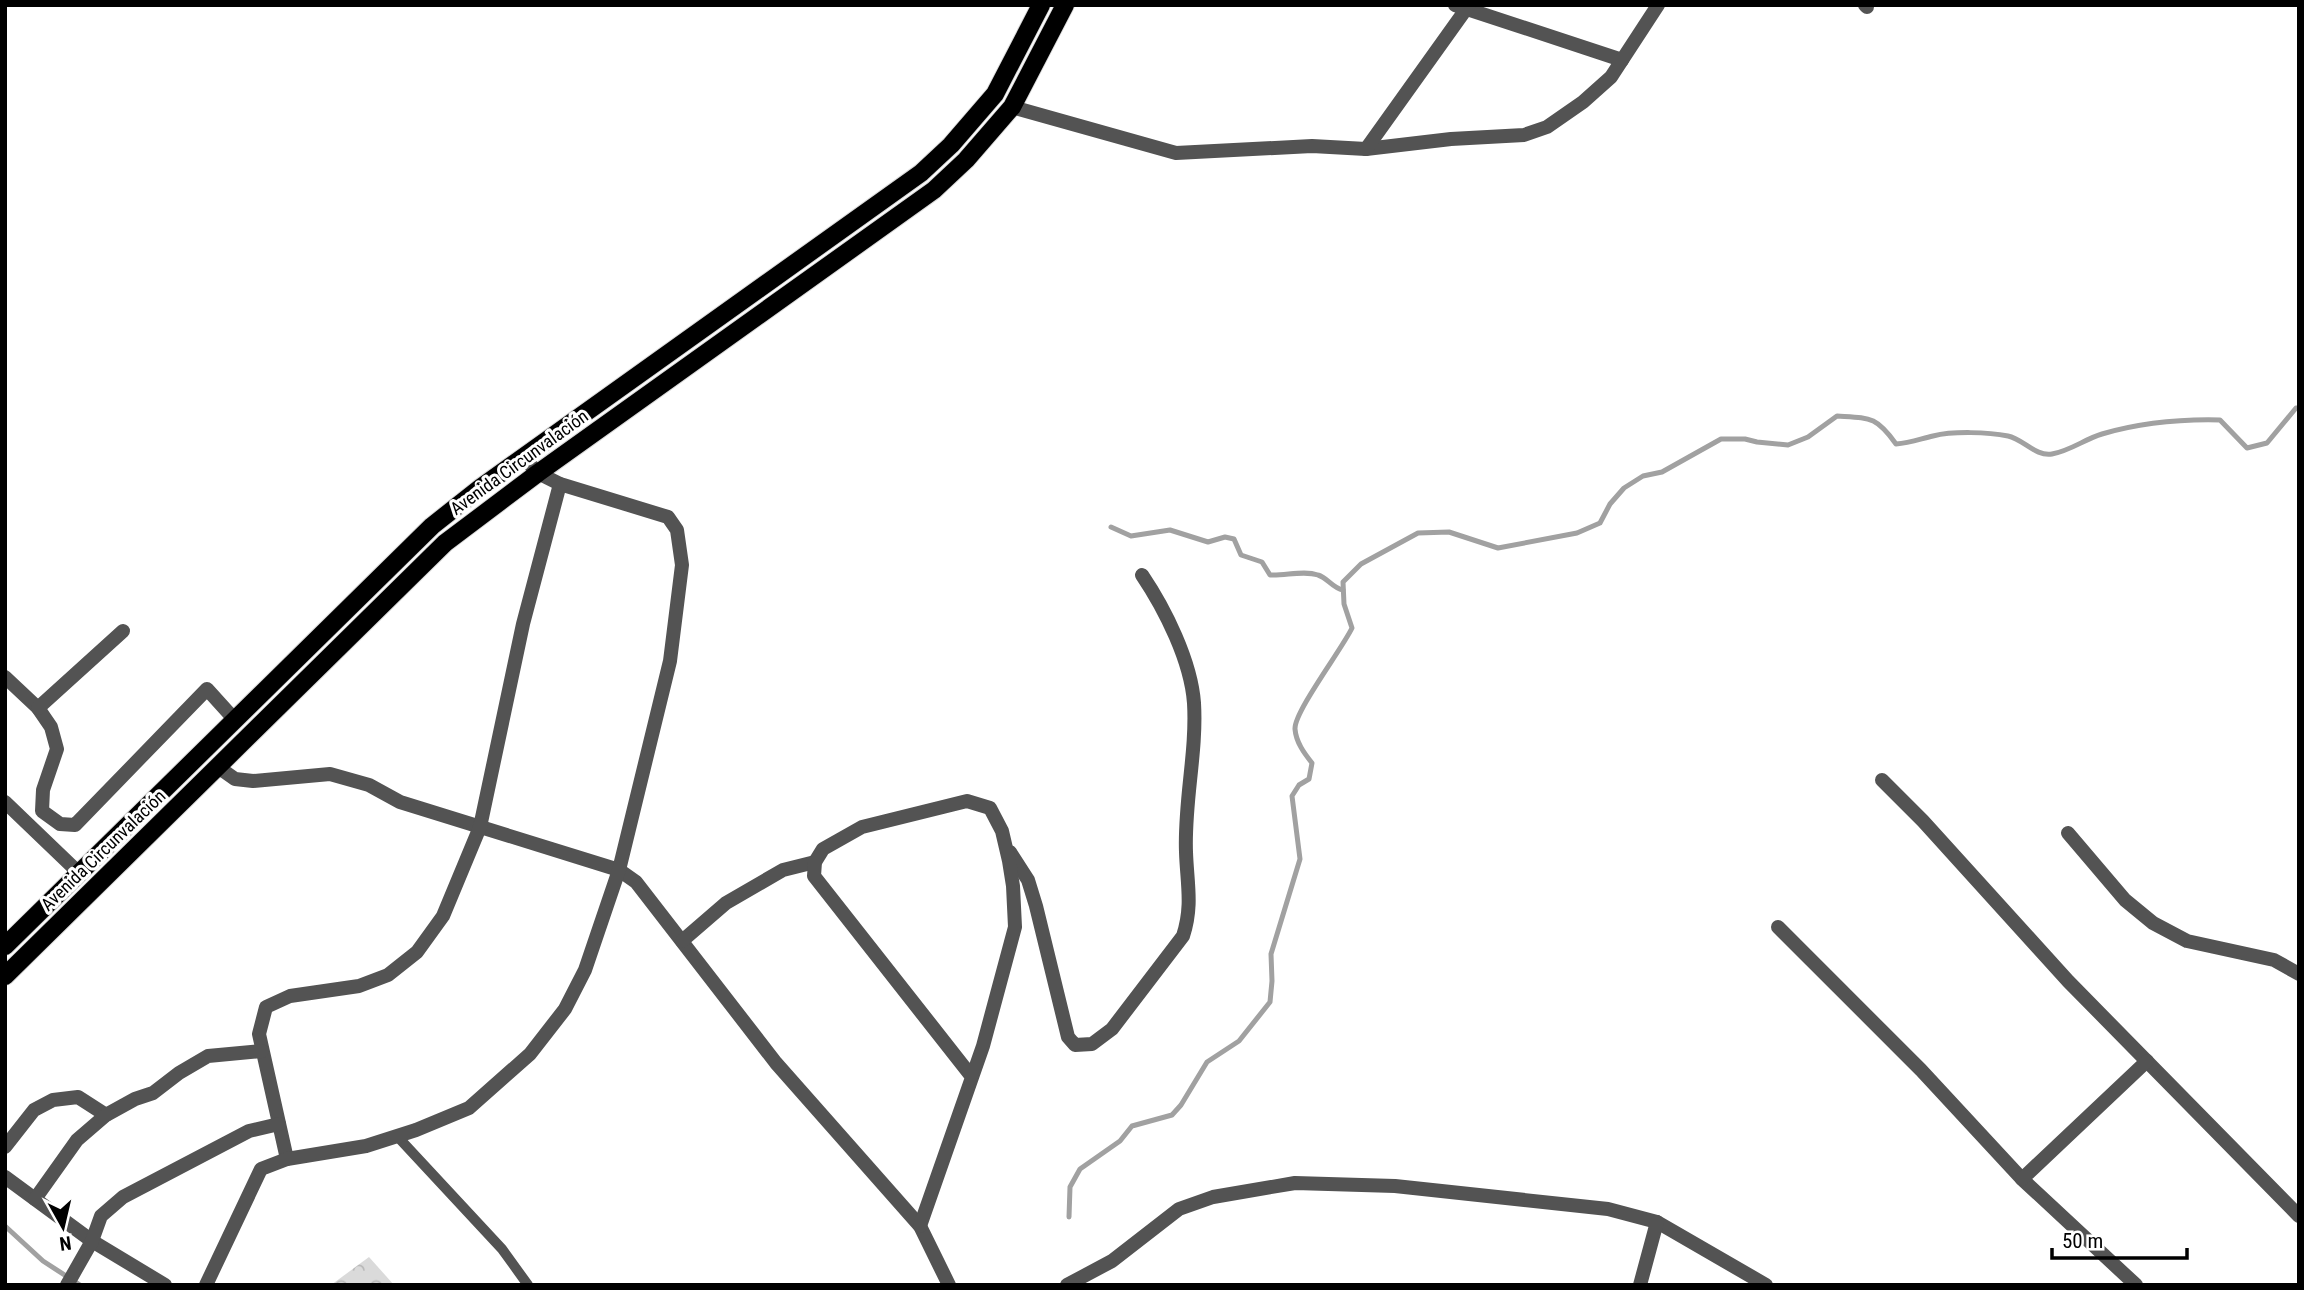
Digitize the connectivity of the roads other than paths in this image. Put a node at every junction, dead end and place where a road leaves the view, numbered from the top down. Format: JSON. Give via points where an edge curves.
{"nodes":[{"id":1,"x":1041,"y":5,"type":"edge"},
{"id":2,"x":1065,"y":5,"type":"edge"},
{"id":3,"x":1658,"y":5,"type":"edge"},
{"id":4,"x":1463,"y":7,"type":"edge"},
{"id":5,"x":1622,"y":60,"type":"junction"},
{"id":6,"x":1012,"y":107,"type":"junction"},
{"id":7,"x":1366,"y":149,"type":"junction"},
{"id":8,"x":523,"y":457,"type":"junction"},
{"id":9,"x":538,"y":473,"type":"junction"},
{"id":10,"x":560,"y":484,"type":"junction"},
{"id":11,"x":1142,"y":575,"type":"dead end"},
{"id":12,"x":123,"y":631,"type":"dead end"},
{"id":13,"x":5,"y":677,"type":"edge"},
{"id":14,"x":38,"y":708,"type":"junction"},
{"id":15,"x":235,"y":720,"type":"junction"},
{"id":16,"x":218,"y":767,"type":"junction"},
{"id":17,"x":1882,"y":780,"type":"dead end"},
{"id":18,"x":5,"y":802,"type":"edge"},
{"id":19,"x":480,"y":827,"type":"junction"},
{"id":20,"x":2068,"y":833,"type":"dead end"},
{"id":21,"x":1006,"y":845,"type":"junction"},
{"id":22,"x":815,"y":862,"type":"junction"},
{"id":23,"x":619,"y":870,"type":"junction"},
{"id":24,"x":79,"y":873,"type":"junction"},
{"id":25,"x":1778,"y":927,"type":"dead end"},
{"id":26,"x":682,"y":941,"type":"junction"},
{"id":27,"x":5,"y":946,"type":"edge"},
{"id":28,"x":2299,"y":974,"type":"edge"},
{"id":29,"x":5,"y":975,"type":"edge"},
{"id":30,"x":262,"y":1051,"type":"junction"},
{"id":31,"x":2147,"y":1061,"type":"junction"},
{"id":32,"x":972,"y":1077,"type":"junction"},
{"id":33,"x":106,"y":1115,"type":"junction"},
{"id":34,"x":279,"y":1124,"type":"junction"},
{"id":35,"x":397,"y":1136,"type":"junction"},
{"id":36,"x":5,"y":1147,"type":"edge"},
{"id":37,"x":287,"y":1159,"type":"junction"},
{"id":38,"x":5,"y":1177,"type":"edge"},
{"id":39,"x":2022,"y":1180,"type":"junction"},
{"id":40,"x":35,"y":1199,"type":"junction"},
{"id":41,"x":2299,"y":1216,"type":"edge"},
{"id":42,"x":1657,"y":1222,"type":"junction"},
{"id":43,"x":920,"y":1226,"type":"junction"},
{"id":44,"x":92,"y":1241,"type":"junction"},
{"id":45,"x":67,"y":1285,"type":"edge"},
{"id":46,"x":165,"y":1285,"type":"edge"},
{"id":47,"x":205,"y":1285,"type":"edge"},
{"id":48,"x":528,"y":1285,"type":"edge"},
{"id":49,"x":949,"y":1285,"type":"edge"},
{"id":50,"x":1067,"y":1285,"type":"edge"},
{"id":51,"x":1640,"y":1285,"type":"edge"},
{"id":52,"x":1766,"y":1285,"type":"edge"},
{"id":53,"x":2136,"y":1285,"type":"edge"}],
"edges":[{"from":1,"to":8,"type":"main road","name":"Avenida Circunvalación","via":[[995,94],[921,173]]},
{"from":2,"to":6,"type":"main road","name":"Avenida Circunvalación"},
{"from":3,"to":5,"type":"street"},
{"from":4,"to":5,"type":"street"},
{"from":4,"to":7,"type":"street"},
{"from":5,"to":7,"type":"street","via":[[1611,77],[1583,102],[1547,127],[1524,135]]},
{"from":6,"to":7,"type":"street","via":[[1176,153],[1312,146]]},
{"from":6,"to":9,"type":"main road","name":"Avenida Circunvalación","via":[[934,190]]},
{"from":8,"to":9,"type":"street"},
{"from":8,"to":15,"type":"main road","name":"Avenida Circunvalación","via":[[432,526]]},
{"from":9,"to":10,"type":"street"},
{"from":9,"to":16,"type":"main road","name":"Avenida Circunvalación","via":[[445,543]]},
{"from":10,"to":19,"type":"street","via":[[523,624]]},
{"from":10,"to":23,"type":"street","via":[[668,517],[677,530],[680,547],[682,565],[670,661]]},
{"from":11,"to":21,"type":"street","via":[[1170,625],[1194,701],[1186,852],[1189,918],[1183,936],[1112,1030],[1092,1044],[1075,1045],[1068,1037],[1028,880]]},
{"from":12,"to":14,"type":"street"},
{"from":13,"to":14,"type":"street"},
{"from":14,"to":15,"type":"street","via":[[51,727],[57,749],[43,790],[42,811],[60,824],[75,825],[207,689]]},
{"from":15,"to":24,"type":"main road","name":"Avenida Circunvalación"},
{"from":16,"to":19,"type":"street","via":[[235,779],[253,781],[330,774]]},
{"from":16,"to":29,"type":"main road","name":"Avenida Circunvalación"},
{"from":17,"to":31,"type":"street"},
{"from":18,"to":24,"type":"street"},
{"from":19,"to":23,"type":"street"},
{"from":19,"to":30,"type":"street","via":[[443,916],[416,952],[388,975],[359,986],[290,996],[266,1007],[259,1034]]},
{"from":20,"to":28,"type":"street","via":[[2125,900],[2153,923],[2187,941],[2274,960]]},
{"from":21,"to":22,"type":"street","via":[[990,808],[967,801],[862,827],[823,849]]},
{"from":21,"to":32,"type":"street","via":[[1015,927]]},
{"from":22,"to":26,"type":"street","via":[[783,870],[726,903]]},
{"from":22,"to":32,"type":"street","via":[[814,876]]},
{"from":23,"to":26,"type":"street","via":[[636,882]]},
{"from":23,"to":35,"type":"street","via":[[585,970],[565,1009],[530,1054],[469,1108]]},
{"from":24,"to":27,"type":"main road","name":"Avenida Circunvalación"},
{"from":25,"to":39,"type":"street","via":[[1921,1070]]},
{"from":26,"to":43,"type":"street","via":[[776,1063]]},
{"from":30,"to":33,"type":"street","via":[[208,1056],[153,1093]]},
{"from":30,"to":34,"type":"street"},
{"from":31,"to":39,"type":"street"},
{"from":31,"to":41,"type":"street"},
{"from":32,"to":43,"type":"street"},
{"from":33,"to":36,"type":"street","via":[[78,1097],[53,1100],[34,1110]]},
{"from":33,"to":40,"type":"street","via":[[77,1140]]},
{"from":34,"to":37,"type":"street"},
{"from":34,"to":44,"type":"street","via":[[249,1130],[123,1197],[101,1216]]},
{"from":35,"to":37,"type":"street"},
{"from":35,"to":48,"type":"lane","via":[[502,1249]]},
{"from":37,"to":47,"type":"street","via":[[261,1169]]},
{"from":38,"to":40,"type":"street"},
{"from":39,"to":53,"type":"street"},
{"from":40,"to":44,"type":"street"},
{"from":42,"to":50,"type":"street","via":[[1608,1209],[1395,1186],[1295,1183],[1213,1197],[1179,1209],[1112,1261]]},
{"from":42,"to":51,"type":"street"},
{"from":42,"to":52,"type":"street"},
{"from":43,"to":49,"type":"street"},
{"from":44,"to":45,"type":"street"},
{"from":44,"to":46,"type":"street"}]}
